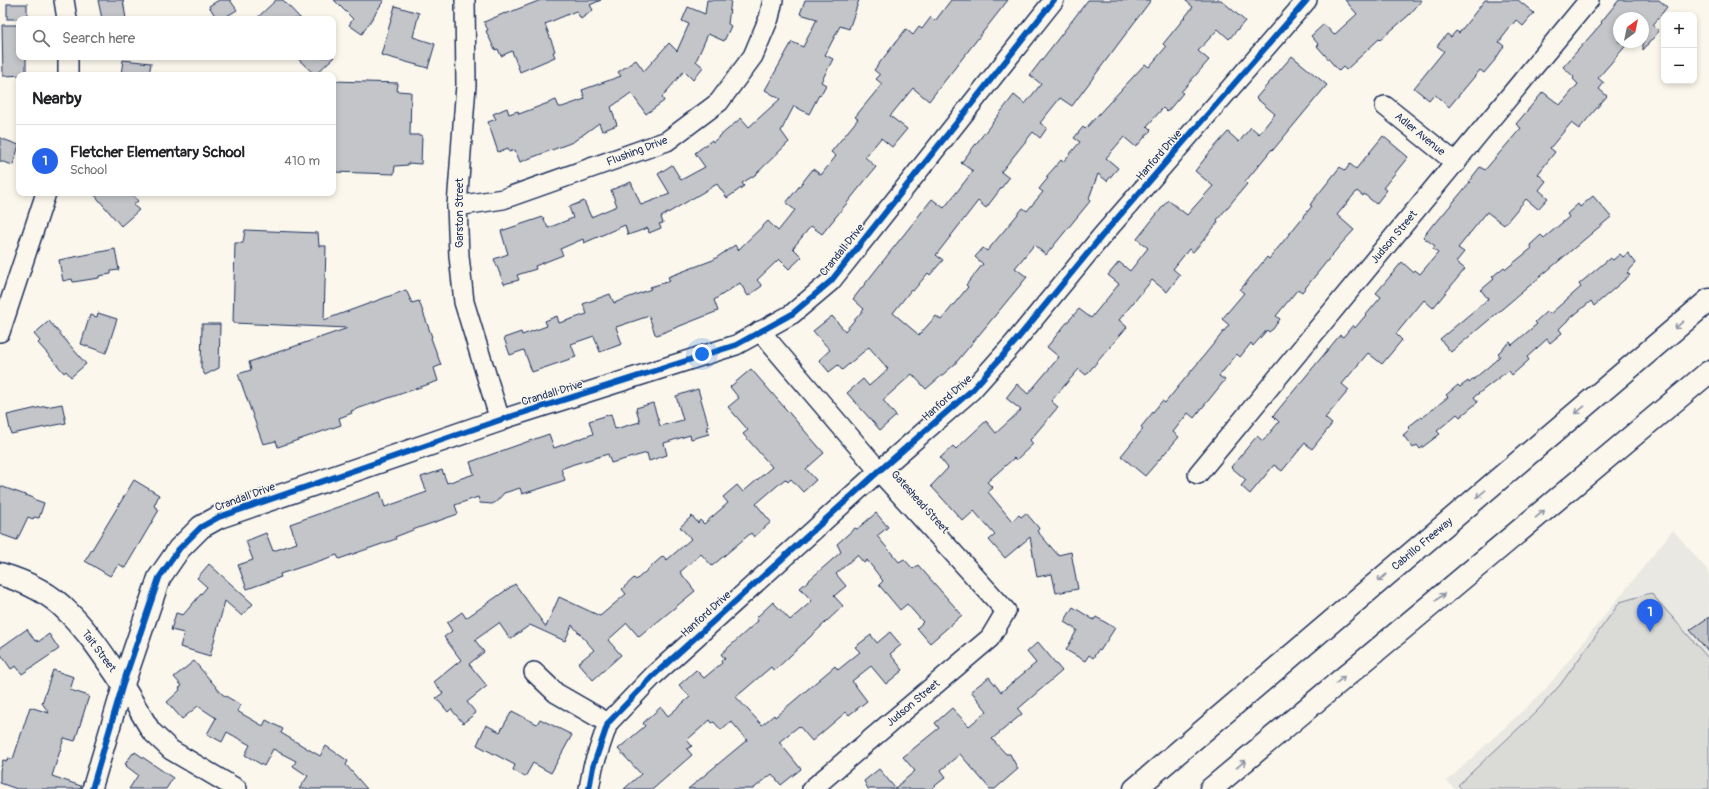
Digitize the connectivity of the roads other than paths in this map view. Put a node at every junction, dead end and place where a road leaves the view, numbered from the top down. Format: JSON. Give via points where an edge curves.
{"nodes":[{"id":1,"x":64,"y":0,"type":"edge"},
{"id":2,"x":465,"y":0,"type":"edge"},
{"id":3,"x":772,"y":0,"type":"edge"},
{"id":4,"x":1054,"y":0,"type":"edge"},
{"id":5,"x":1307,"y":0,"type":"edge"},
{"id":6,"x":1589,"y":0,"type":"edge"},
{"id":7,"x":67,"y":16,"type":"edge"},
{"id":8,"x":68,"y":60,"type":"edge"},
{"id":9,"x":68,"y":72,"type":"edge"},
{"id":10,"x":1385,"y":106,"type":"dead end"},
{"id":11,"x":1456,"y":163,"type":"junction"},
{"id":12,"x":45,"y":196,"type":"edge"},
{"id":13,"x":457,"y":206,"type":"junction"},
{"id":14,"x":1709,"y":300,"type":"edge"},
{"id":15,"x":760,"y":331,"type":"junction"},
{"id":16,"x":0,"y":332,"type":"edge"},
{"id":17,"x":1709,"y":372,"type":"edge"},
{"id":18,"x":500,"y":420,"type":"junction"},
{"id":19,"x":879,"y":471,"type":"junction"},
{"id":20,"x":1198,"y":474,"type":"dead end"},
{"id":21,"x":0,"y":574,"type":"edge"},
{"id":22,"x":1006,"y":611,"type":"joint"},
{"id":23,"x":534,"y":672,"type":"dead end"},
{"id":24,"x":123,"y":684,"type":"junction"},
{"id":25,"x":608,"y":723,"type":"junction"},
{"id":26,"x":92,"y":789,"type":"edge"},
{"id":27,"x":237,"y":789,"type":"edge"},
{"id":28,"x":589,"y":789,"type":"edge"},
{"id":29,"x":812,"y":789,"type":"edge"},
{"id":30,"x":1135,"y":789,"type":"edge"},
{"id":31,"x":1211,"y":789,"type":"edge"}],
"edges":[{"from":1,"to":7,"type":"street"},
{"from":2,"to":13,"type":"street","name":"Garston Street","via":[[466,85]]},
{"from":3,"to":13,"type":"street","name":"Flushing Drive","via":[[769,18],[753,56],[719,102],[667,142],[503,199]]},
{"from":4,"to":15,"type":"street","name":"Crandall Drive","via":[[831,281],[792,314]]},
{"from":5,"to":19,"type":"street","name":"Hanford Drive","via":[[1101,237],[1014,344],[972,390]]},
{"from":6,"to":11,"type":"street","name":"Judson Street"},
{"from":8,"to":9,"type":"street"},
{"from":10,"to":11,"type":"street","name":"Adler Avenue"},
{"from":11,"to":20,"type":"street","name":"Judson Street"},
{"from":12,"to":16,"type":"street"},
{"from":13,"to":18,"type":"street","name":"Garston Street","via":[[464,302]]},
{"from":14,"to":30,"type":"main road","name":"Cabrillo Freeway","one_way":true},
{"from":15,"to":18,"type":"street","name":"Crandall Drive","via":[[736,345]]},
{"from":15,"to":19,"type":"street","name":"Gateshead Street"},
{"from":31,"to":17,"type":"main road","one_way":true},
{"from":18,"to":24,"type":"main road","name":"Crandall Drive","via":[[219,517],[202,526],[179,549],[159,578]]},
{"from":19,"to":22,"type":"street","name":"Gateshead Street"},
{"from":19,"to":25,"type":"street","name":"Hanford Drive","via":[[653,676]]},
{"from":21,"to":24,"type":"main road","name":"Tait Street","via":[[44,593],[67,610]]},
{"from":22,"to":29,"type":"street","name":"Judson Street","via":[[990,638]]},
{"from":23,"to":25,"type":"street","via":[[556,692]]},
{"from":24,"to":26,"type":"street","name":"Crandall Drive"},
{"from":24,"to":27,"type":"street","name":"Tait Street","via":[[151,731],[171,750]]},
{"from":25,"to":28,"type":"street","name":"Hanford Drive"}]}
